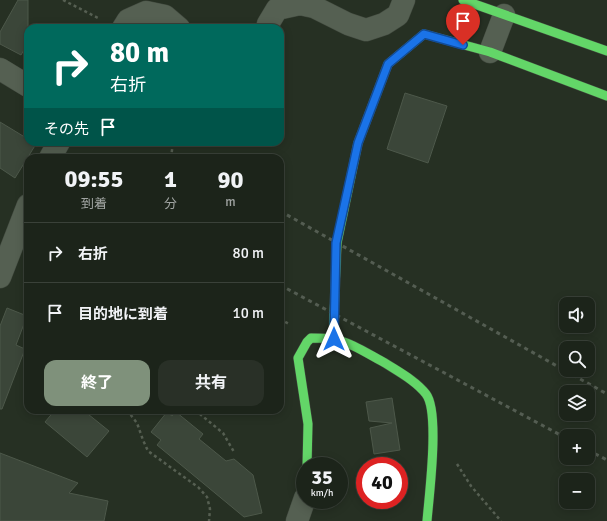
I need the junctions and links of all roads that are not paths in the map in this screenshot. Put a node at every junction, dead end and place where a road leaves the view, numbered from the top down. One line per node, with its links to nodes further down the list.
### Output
1 (404, 0): 6 (street)
2 (463, 0): 3 (street)
3 (504, 15): 7 (street); 8 (street)
4 (114, 24): 5 (street)
5 (174, 24)
6 (268, 24)
7 (607, 51)
8 (490, 52): 11 (street); 14 (street)
9 (0, 69): 10 (street)
10 (24, 84)
11 (607, 96)
12 (24, 215): 13 (street)
13 (0, 277)
14 (334, 339): 15 (street); 18 (street)
15 (307, 457)
16 (301, 509): 17 (street)
17 (297, 521)
18 (427, 521)

